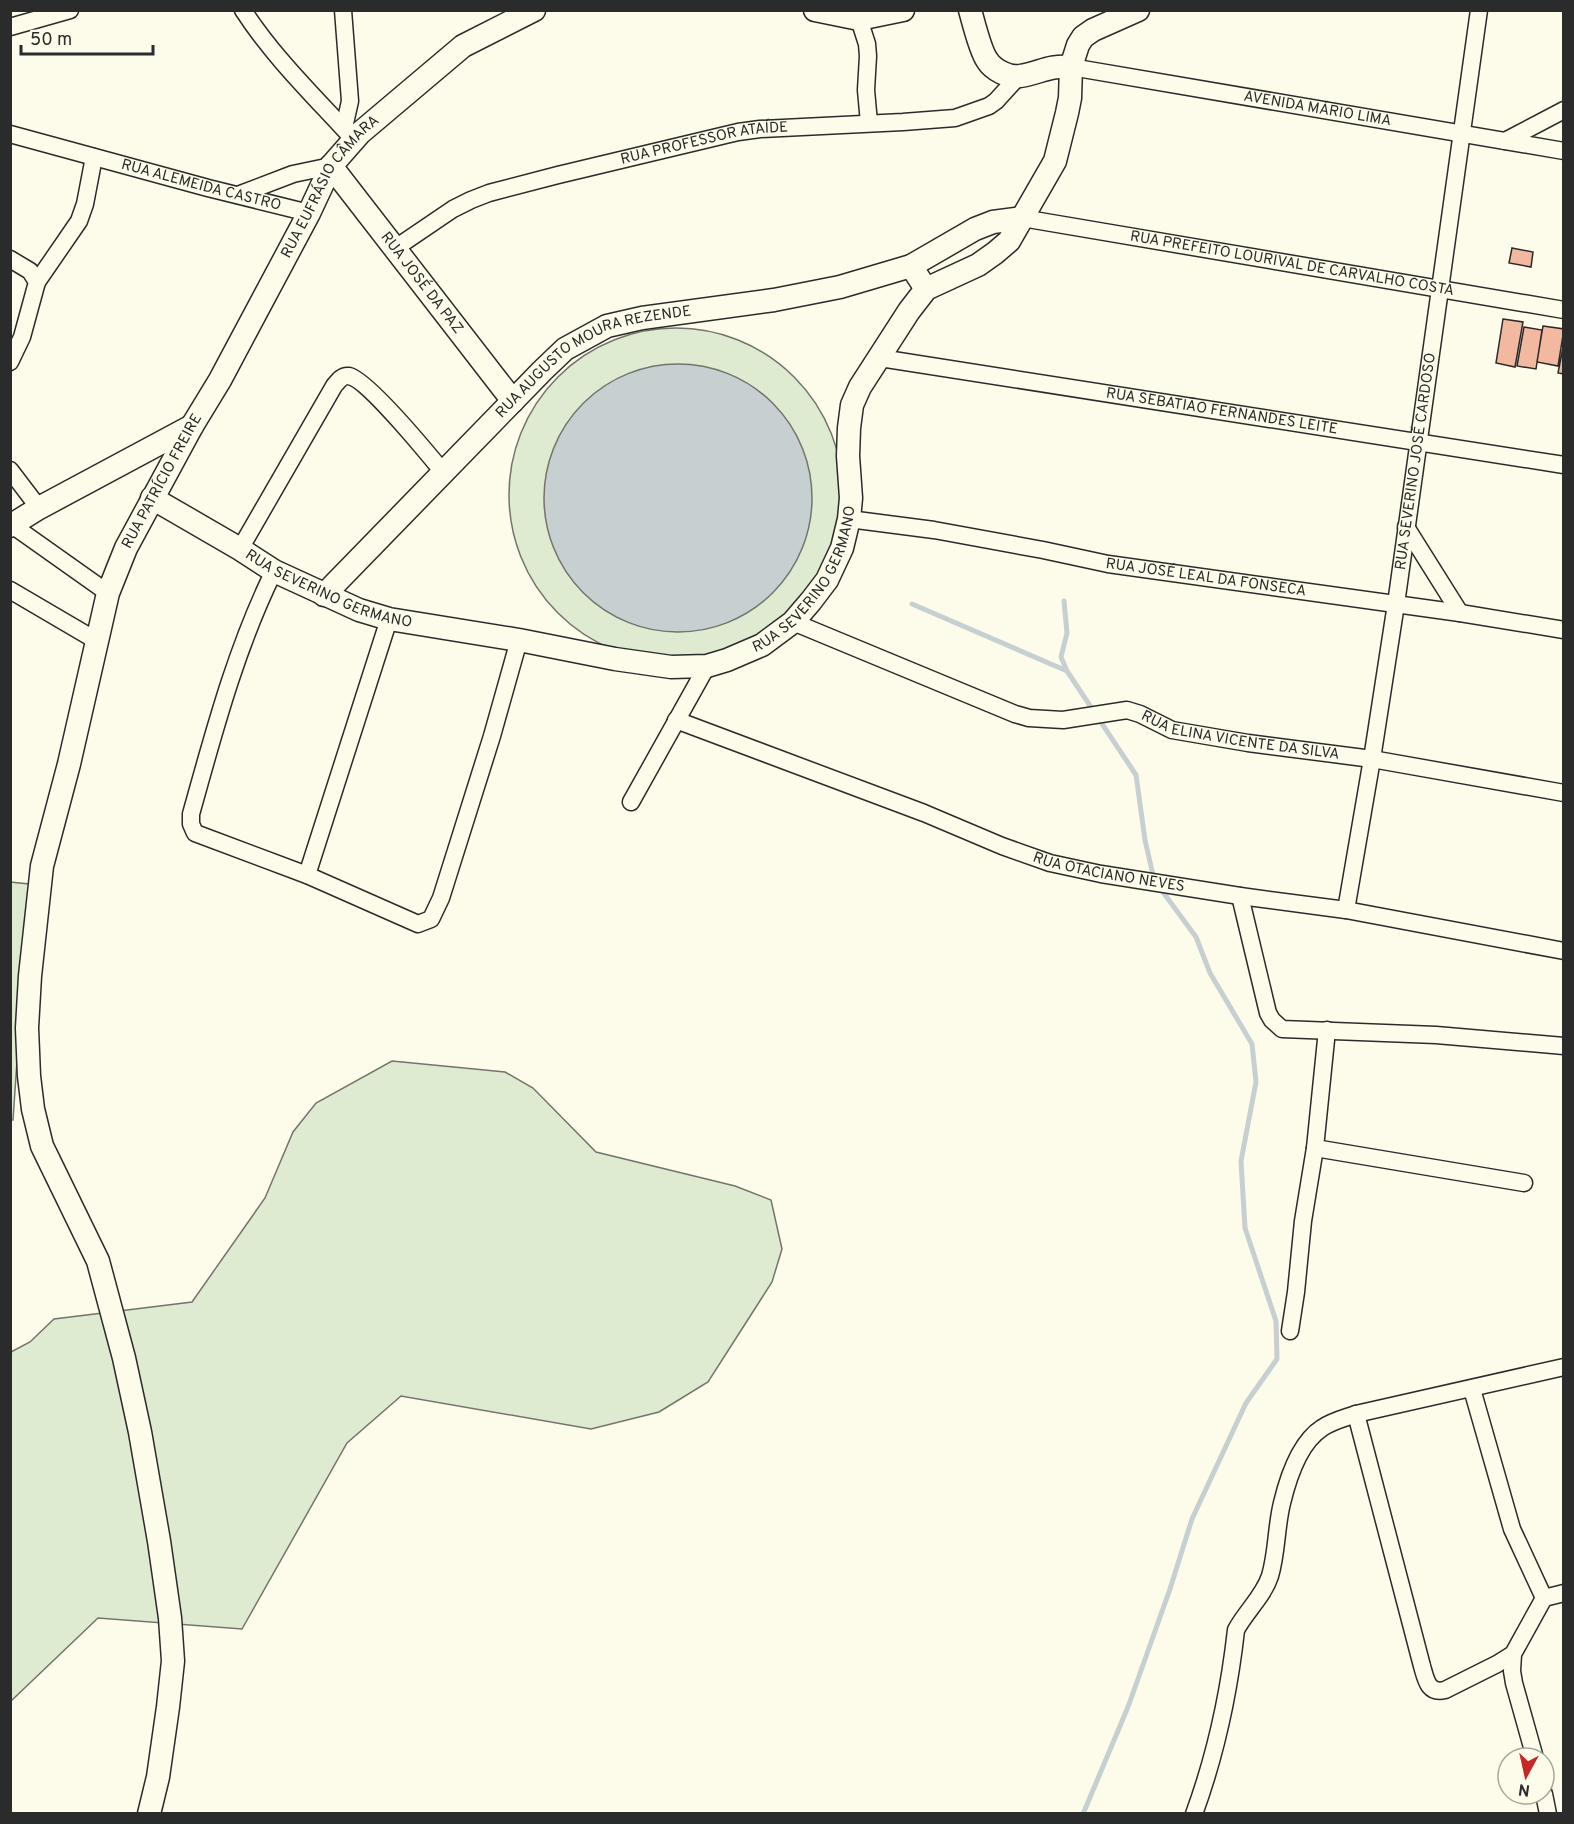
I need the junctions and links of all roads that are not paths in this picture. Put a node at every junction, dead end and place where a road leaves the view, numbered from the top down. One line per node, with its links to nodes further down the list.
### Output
1 (70, 10): 11 (street)
2 (243, 10): 18 (street)
3 (342, 10): 18 (street)
4 (815, 10): 10 (street)
5 (903, 10): 10 (street)
6 (970, 10): 13 (street)
7 (1138, 10): 12 (street)
8 (1479, 10): 16 (street, RUA SEVERINO JOSÉ CARDOSO)
9 (531, 11): 18 (street, RUA EUFRÁSIO CÂMARA)
10 (859, 19): 15 (street)
11 (10, 27)
12 (1071, 67): 13 (street); 16 (street, AVENIDA MÁRIO LIMA); 25 (street)
13 (1018, 77): 15 (street, RUA PROFESSOR ATAÍDE)
14 (1563, 110): 19 (street)
15 (869, 123): 26 (street, RUA PROFESSOR ATAÍDE)
16 (1462, 132): 19 (street, AVENIDA MÁRIO LIMA); 31 (street, RUA SEVERINO JOSÉ CARDOSO)
17 (10, 134): 21 (street, RUA ALEMEIDA CASTRO)
18 (349, 134): 22 (street, RUA EUFRÁSIO CÂMARA)
19 (1505, 141): 20 (street, AVENIDA MÁRIO LIMA)
20 (1563, 151)
21 (94, 157): 23 (street, RUA ALEMEIDA CASTRO); 29 (street)
22 (331, 166): 23 (street); 24 (street, RUA EUFRÁSIO CÂMARA); 26 (street, RUA JOSÉ DA PAZ)
23 (238, 195): 24 (street, RUA ALEMEIDA CASTRO)
24 (309, 213): 36 (street, RUA EUFRÁSIO CÂMARA)
25 (1022, 218): 28 (street, RUA AUGUSTO MOURA REZENDE); 30 (street); 31 (street, RUA PREFEITO LOURIVAL DE CARVALHO COSTA)
26 (394, 249): 35 (street, RUA JOSÉ DA PAZ)
27 (10, 259): 29 (street)
28 (911, 266): 30 (street); 35 (street, RUA AUGUSTO MOURA REZENDE)
29 (37, 282): 34 (street)
30 (926, 290): 33 (street, RUA SEVERINO GERMANO)
31 (1441, 290): 32 (street, RUA PREFEITO LOURIVAL DE CARVALHO COSTA); 37 (street, RUA SEVERINO JOSÉ CARDOSO)
32 (1563, 310)
33 (880, 358): 37 (street, RUA SEBATIÃO FERNANDES LEITE); 43 (street, RUA SEVERINO GERMANO)
34 (10, 362)
35 (513, 401): 40 (street, RUA AUGUSTO MOURA REZENDE)
36 (192, 426): 41 (street, RUA PATRÍCIO FREIRE); 42 (street, RUA PATRÍCIO FREIRE)
37 (1419, 442): 38 (street, RUA SEBATIÃO FERNANDES LEITE); 45 (street, RUA SEVERINO JOSÉ CARDOSO)
38 (1563, 465)
39 (10, 470): 42 (street)
40 (443, 472): 46 (street); 50 (street, RUA AUGUSTO MOURA REZENDE)
41 (152, 498): 46 (street, RUA SEVERINO GERMANO); 49 (street, RUA PATRÍCIO FREIRE)
42 (39, 508): 44 (street, RUA PATRÍCIO FREIRE)
43 (849, 519): 51 (street, RUA JOSÉ LEAL DA FONSECA); 54 (street, RUA SEVERINO GERMANO)
44 (11, 526): 49 (street, RUA PATRÍCIO FREIRE)
45 (1406, 527): 51 (street, RUA SEVERINO JOSÉ CARDOSO); 52 (street)
46 (240, 549): 47 (street, RUA SEVERINO GERMANO)
47 (274, 571): 50 (street, RUA SEVERINO GERMANO); 63 (street)
48 (10, 590): 57 (street)
49 (108, 593): 57 (street, RUA PATRÍCIO FREIRE)
50 (324, 595): 53 (street, RUA SEVERINO GERMANO)
51 (1396, 604): 52 (street, RUA JOSÉ LEAL DA FONSECA); 60 (street, RUA SEVERINO JOSÉ CARDOSO)
52 (1460, 613): 55 (street, RUA JOSÉ LEAL DA FONSECA)
53 (389, 619): 56 (street, RUA SEVERINO GERMANO); 63 (street)
54 (793, 622): 58 (street, RUA SEVERINO GERMANO); 60 (street, RUA ELINA VICENTE DA SILVA)
55 (1563, 630)
56 (519, 640): 58 (street, RUA SEVERINO GERMANO); 63 (street)
57 (97, 641): 79 (street, RUA PATRÍCIO FREIRE)
58 (706, 666): 59 (street)
59 (676, 720): 62 (street); 64 (street, RUA OTACIANO NEVES)
60 (1372, 759): 61 (street, RUA ELINA VICENTE DA SILVA); 65 (street, RUA SEVERINO JOSÉ CARDOSO)
61 (1563, 793)
62 (631, 802)
63 (307, 875)
64 (1240, 896): 65 (street, RUA OTACIANO NEVES); 67 (street)
65 (1346, 910): 66 (street, RUA OTACIANO NEVES)
66 (1563, 951)
67 (1327, 1030): 68 (street); 69 (street)
68 (1563, 1046)
69 (1315, 1148): 70 (street); 71 (street)
70 (1524, 1183)
71 (1290, 1331)
72 (1563, 1367): 73 (street)
73 (1472, 1389): 74 (street); 76 (street)
74 (1356, 1414): 77 (street); 80 (street)
75 (1563, 1593): 76 (street)
76 (1544, 1598): 77 (street)
77 (1513, 1654): 78 (street)
78 (1532, 1746)
79 (149, 1814)
80 (1194, 1814)

